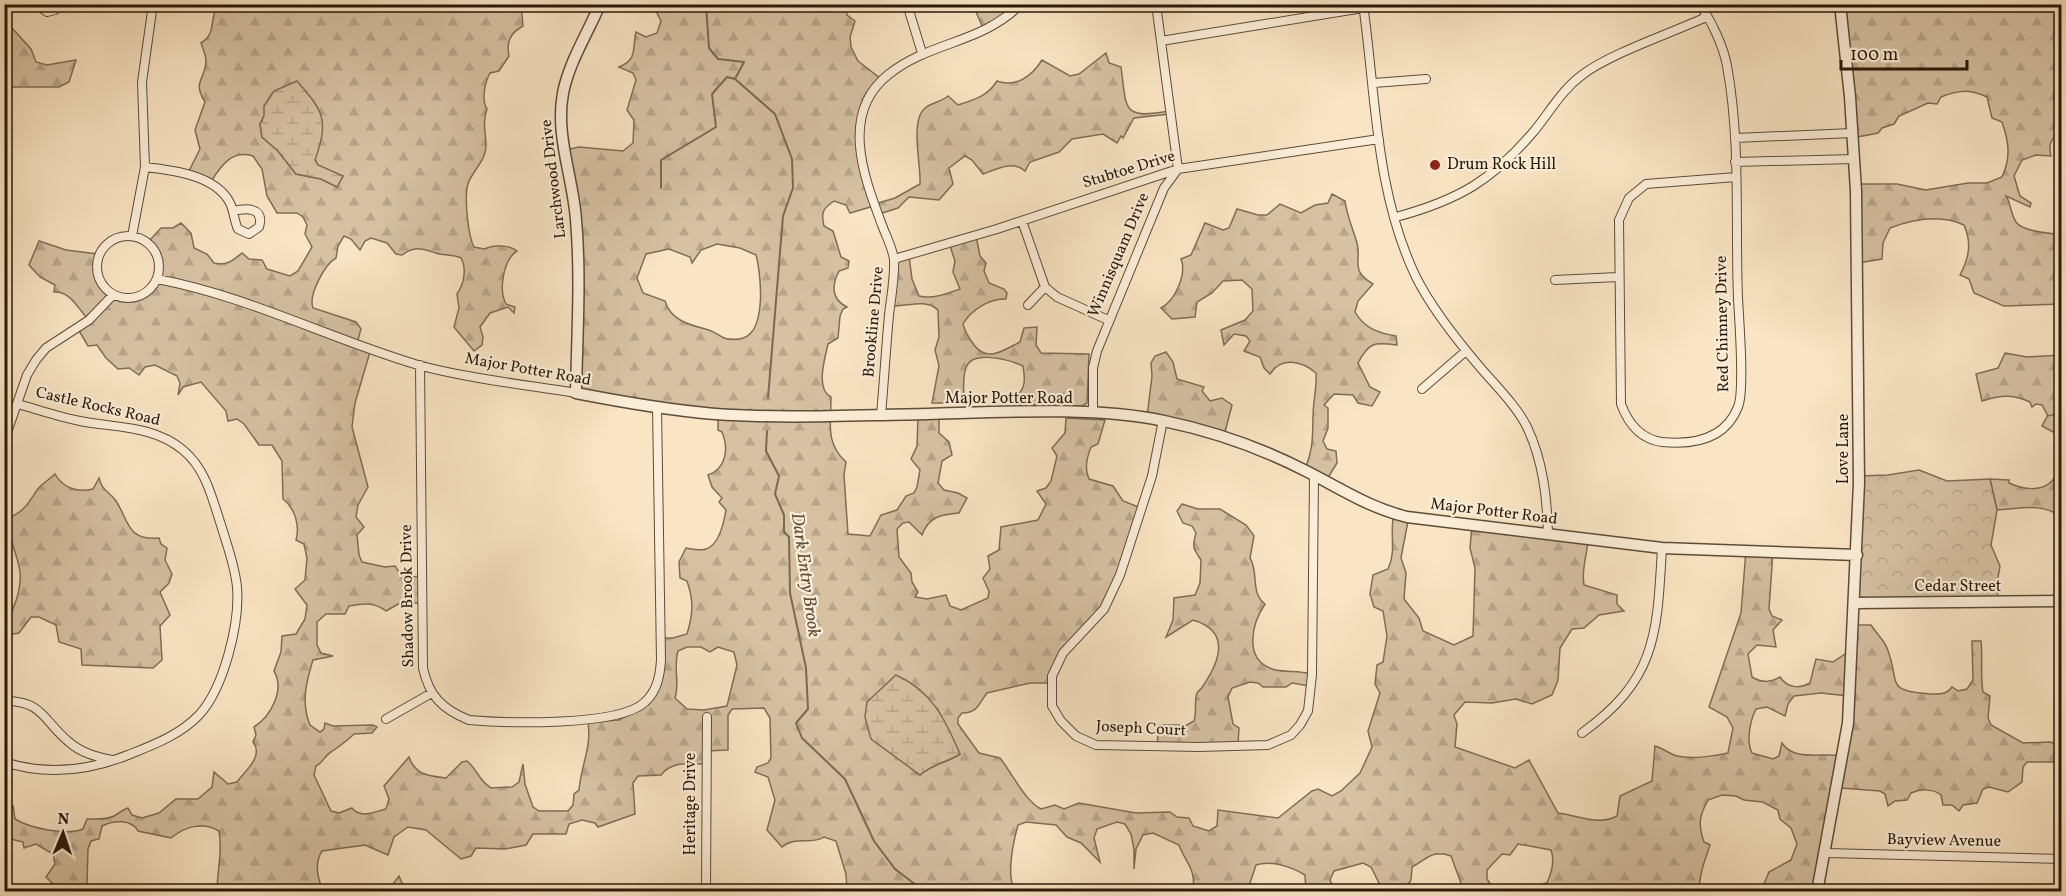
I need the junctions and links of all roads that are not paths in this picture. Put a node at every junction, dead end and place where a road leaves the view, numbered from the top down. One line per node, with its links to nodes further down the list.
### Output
1 (36, 4): 2 (street)
2 (60, 4)
3 (153, 4): 21 (street)
4 (600, 4): 39 (street, Larchwood Drive)
5 (907, 4): 13 (street)
6 (1021, 4): 13 (street, Brookline Drive)
7 (1156, 4): 12 (street)
8 (1699, 4): 11 (street, Red Chimney Drive)
9 (1840, 4): 16 (street, Love Lane)
10 (1363, 6): 12 (street); 15 (street)
11 (1706, 17): 17 (street, Red Chimney Drive); 25 (street)
12 (1161, 41): 22 (street)
13 (922, 53): 28 (street, Brookline Drive)
14 (1426, 79): 15 (street)
15 (1374, 83): 18 (street)
16 (1852, 134): 17 (street); 19 (street, Love Lane)
17 (1735, 138): 20 (street, Red Chimney Drive)
18 (1379, 139): 22 (street, Stubtoe Drive); 25 (street)
19 (1854, 159): 20 (street); 49 (street, Love Lane)
20 (1735, 162): 23 (street, Red Chimney Drive)
21 (145, 168): 24 (street); 27 (street)
22 (1178, 169): 26 (street, Stubtoe Drive); 35 (street, Winnisquam Drive)
23 (1736, 177): 29 (street, Red Chimney Drive); 29 (street, Red Chimney Drive)
24 (233, 211)
25 (1396, 217): 36 (street)
26 (1022, 221): 28 (street, Stubtoe Drive); 32 (street)
27 (132, 236): 30 (street); 33 (street)
28 (894, 259): 43 (street, Brookline Drive)
29 (1618, 277): 31 (street)
30 (158, 279): 33 (street); 37 (street, Major Potter Road)
31 (1555, 279)
32 (1045, 287): 34 (street); 35 (street)
33 (113, 295): 40 (street, Castle Rocks Road)
34 (1028, 304)
35 (1108, 320): 42 (street, Winnisquam Drive)
36 (1466, 351): 38 (street); 47 (street)
37 (420, 365): 39 (street, Major Potter Road); 52 (street, Shadow Brook Drive)
38 (1422, 389)
39 (576, 393): 41 (street, Major Potter Road)
40 (18, 404): 45 (street, Castle Rocks Road); 57 (street, Castle Rocks Road)
41 (657, 407): 43 (street, Major Potter Road); 52 (street)
42 (1093, 414): 43 (street, Major Potter Road); 44 (street, Major Potter Road)
43 (881, 415)
44 (1163, 420): 46 (street, Major Potter Road); 46 (street, Joseph Court)
45 (4, 441)
46 (1314, 476): 47 (street, Major Potter Road)
47 (1548, 534): 48 (street, Major Potter Road)
48 (1662, 548): 49 (street, Major Potter Road); 56 (street)
49 (1857, 555): 51 (street, Love Lane)
50 (2061, 601): 51 (street, Cedar Street)
51 (1855, 603): 59 (street, Love Lane)
52 (430, 694): 55 (street)
53 (4, 701): 57 (street)
54 (707, 717): 61 (street, Heritage Drive)
55 (386, 719)
56 (1582, 733)
57 (116, 760): 58 (street, Castle Rocks Road)
58 (4, 762)
59 (1826, 853): 60 (street, Bayview Avenue); 62 (street, Love Lane)
60 (2061, 858)
61 (706, 891)
62 (1817, 891)

